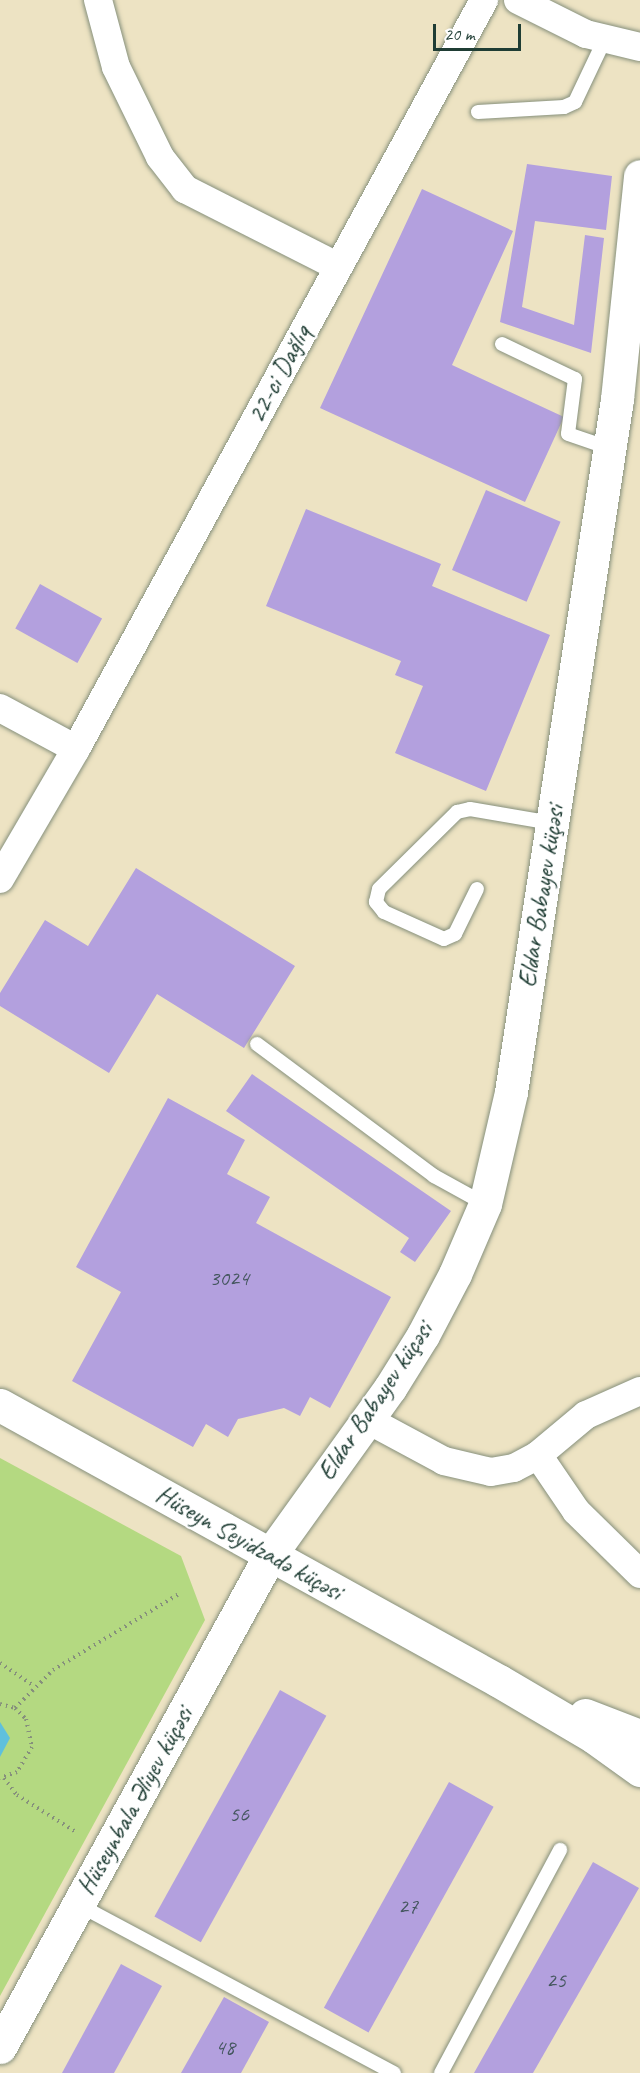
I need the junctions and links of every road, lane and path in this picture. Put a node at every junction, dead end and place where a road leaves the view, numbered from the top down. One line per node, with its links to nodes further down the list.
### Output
1 (484, 0): 8 (street, 22-ci Dağlıq)
2 (518, 0): 4 (street)
3 (100, 1): 8 (street)
4 (604, 40): 5 (street); 6 (lane)
5 (640, 47)
6 (478, 112)
7 (640, 176): 10 (street, Eldar Babayev küçəsi)
8 (337, 266): 12 (street, 22-ci Dağlıq)
9 (502, 344): 10 (lane)
10 (609, 448): 13 (street, Eldar Babayev küçəsi)
11 (0, 708): 12 (street)
12 (76, 749): 14 (street, 22-ci Dağlıq)
13 (552, 823): 15 (lane); 17 (street, Eldar Babayev küçəsi)
14 (0, 879)
15 (477, 889)
16 (257, 1044): 17 (lane)
17 (485, 1204): 20 (street, Eldar Babayev küçəsi)
18 (640, 1391): 21 (street)
19 (0, 1405): 22 (street, Hüseyn Seyidzadə küçəsi)
20 (368, 1420): 21 (street); 22 (street, Eldar Babayev küçəsi)
21 (538, 1455): 23 (street)
22 (270, 1555): 26 (street, Hüseyn Seyidzadə küçəsi); 36 (street, Hüseynbala Əliyev küçəsi)
23 (640, 1574)
24 (179, 1593): 27 (path)
25 (0, 1663): 27 (path)
26 (499, 1681): 30 (street); 31 (street); 33 (street)
27 (34, 1686): 29 (path)
28 (0, 1704): 29 (path)
29 (15, 1708): 32 (path)
30 (640, 1736)
31 (640, 1770)
32 (2, 1778): 34 (path)
33 (640, 1797)
34 (76, 1832)
35 (560, 1851): 39 (lane)
36 (78, 1905): 37 (street, Hüseynbala Əliyev küçəsi); 38 (lane)
37 (0, 2047)
38 (394, 2073)
39 (441, 2073)

